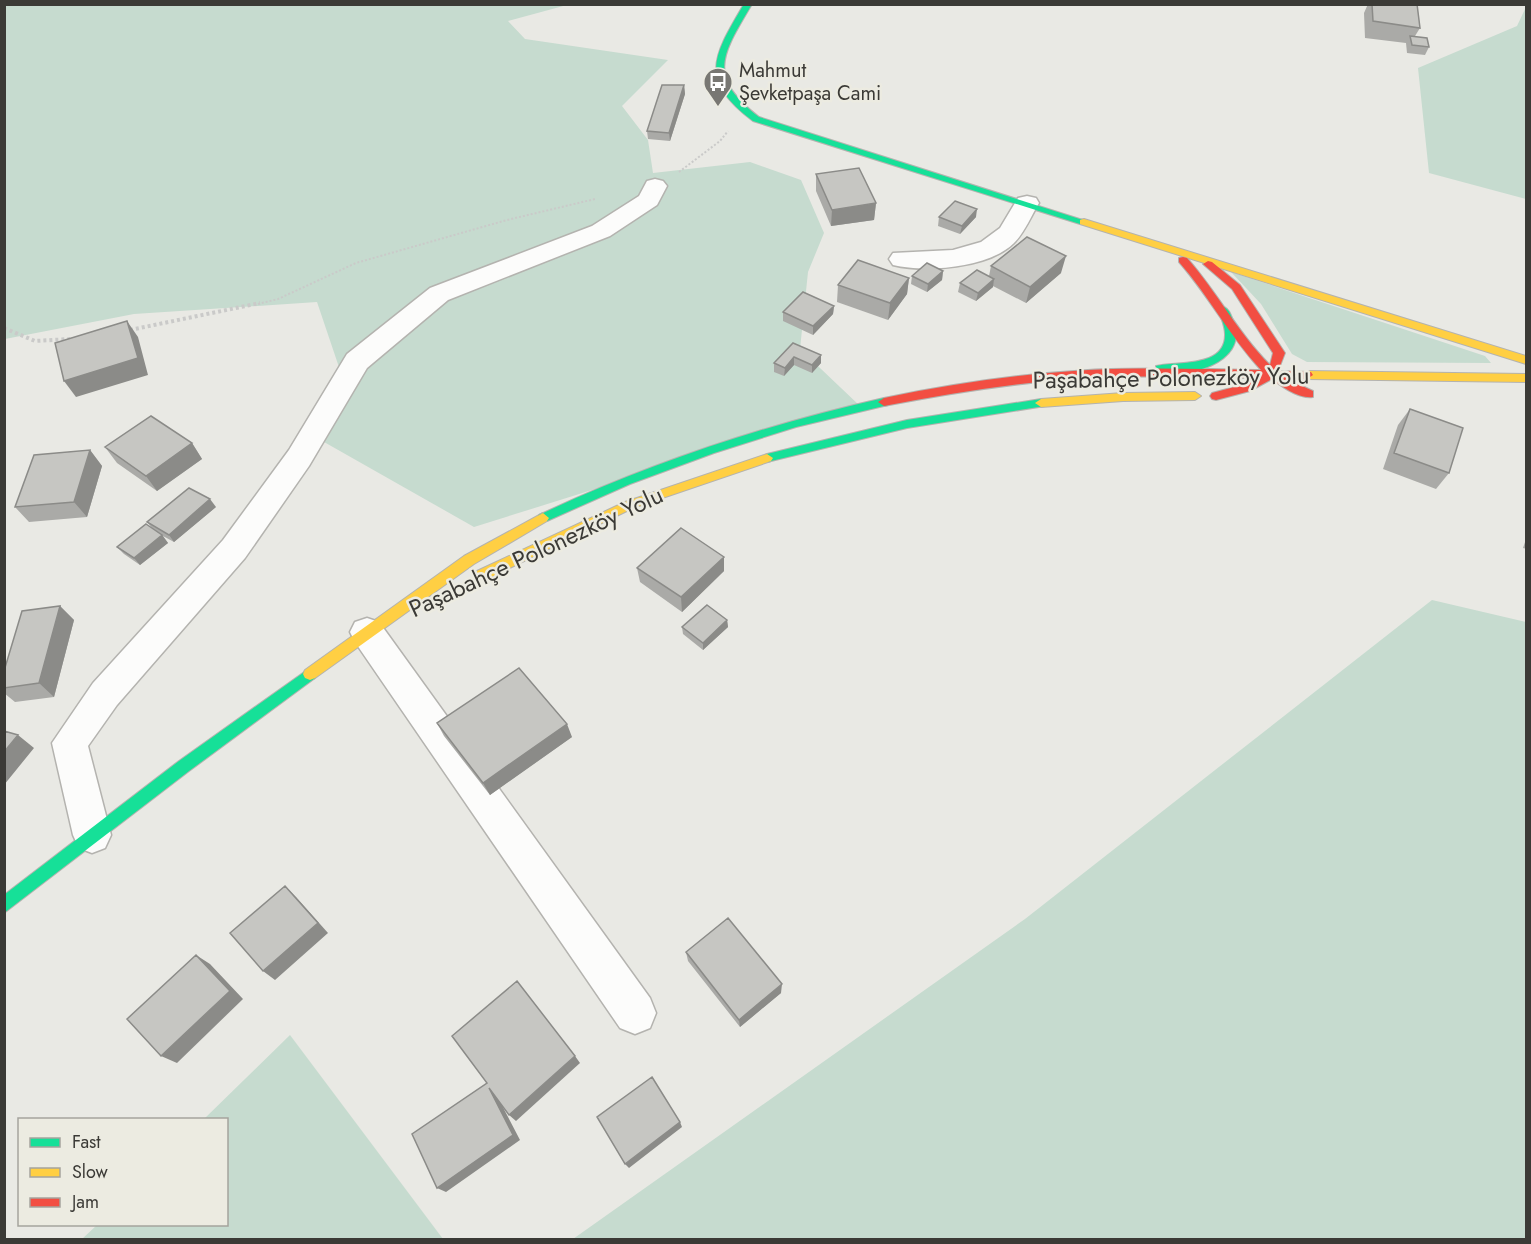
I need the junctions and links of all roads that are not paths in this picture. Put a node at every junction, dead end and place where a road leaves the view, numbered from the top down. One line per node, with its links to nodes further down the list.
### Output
1 (748, 4): 3 (main road)
2 (655, 186): 15 (street)
3 (1027, 203): 4 (main road); 5 (street)
4 (1153, 243): 6 (main road); 7 (main road); 9 (main road)
5 (902, 259)
6 (1224, 311): 8 (main road); 9 (main road)
7 (1527, 360)
8 (1095, 374): 9 (main road, Paşabahçe Polonezköy Yolu); 14 (main road, Paşabahçe Polonezköy Yolu)
9 (1268, 374): 10 (main road, Paşabahçe Polonezköy Yolu); 11 (main road); 11 (main road, Paşabahçe Polonezköy Yolu)
10 (1527, 378)
11 (1216, 396): 12 (main road, Paşabahçe Polonezköy Yolu)
12 (473, 579)
13 (452, 590): 14 (main road, Paşabahçe Polonezköy Yolu)
14 (367, 632): 15 (main road, Paşabahçe Polonezköy Yolu); 17 (street)
15 (92, 836): 16 (main road, Paşabahçe Polonezköy Yolu)
16 (4, 905)
17 (635, 1013)

